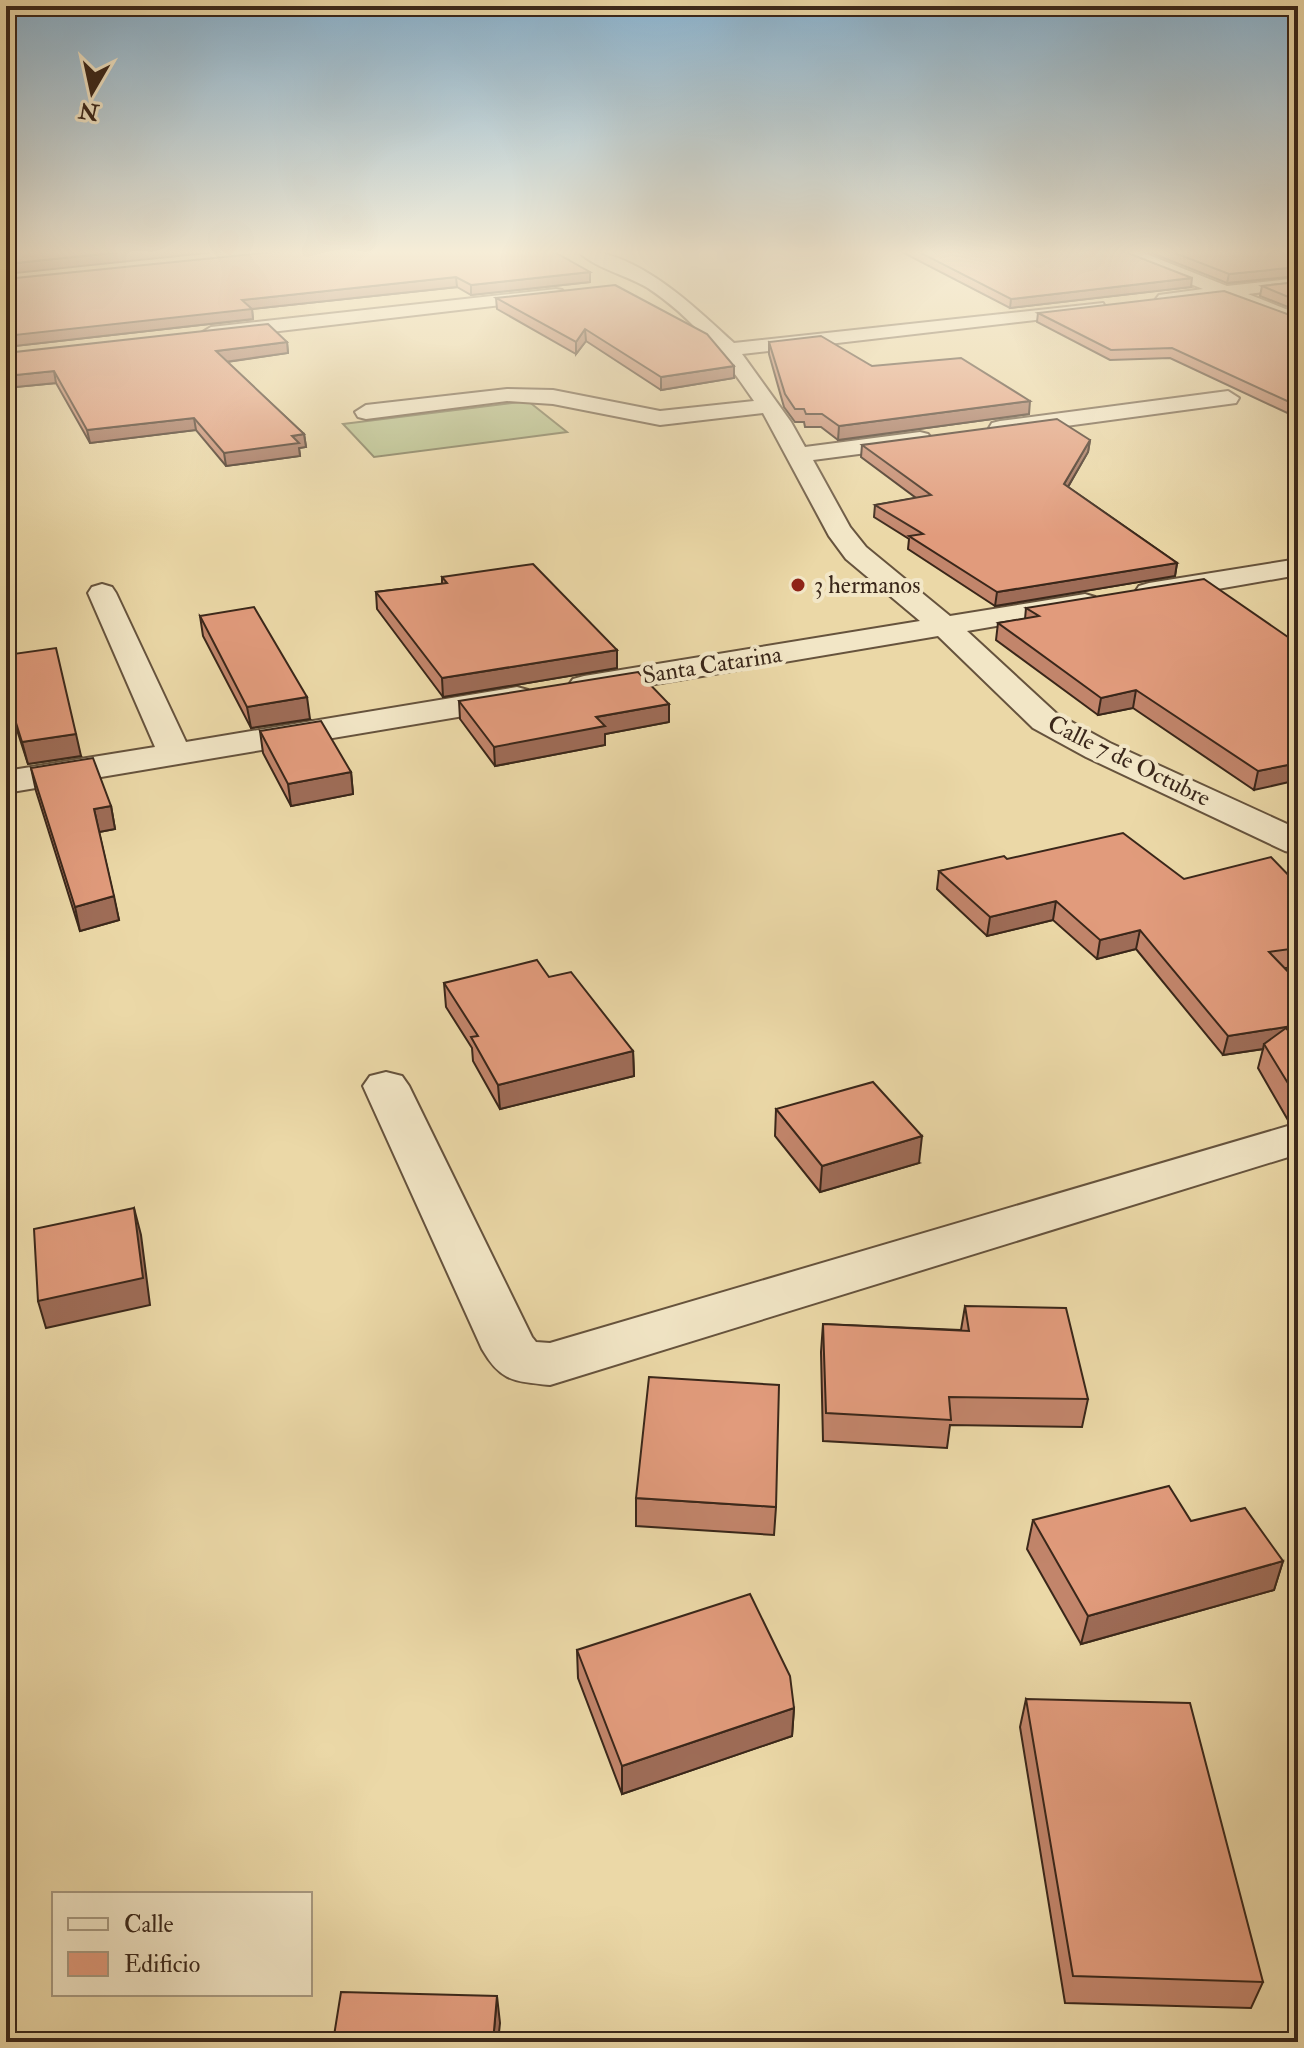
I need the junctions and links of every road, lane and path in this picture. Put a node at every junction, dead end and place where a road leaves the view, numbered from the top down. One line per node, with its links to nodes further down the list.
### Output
1 (724, 346): 3 (street, Calle 7 de Octubre)
2 (767, 346): 3 (street)
3 (729, 350): 5 (street, Calle 7 de Octubre)
4 (1228, 398): 7 (street)
5 (769, 406): 6 (street); 9 (street, Calle 7 de Octubre)
6 (366, 412)
7 (983, 431)
8 (937, 437): 9 (street)
9 (800, 455): 12 (street, Calle 7 de Octubre)
10 (1298, 567): 12 (street, Santa Catarina)
11 (102, 593): 13 (street)
12 (944, 626): 13 (street, Santa Catarina); 16 (street, Calle 7 de Octubre)
13 (175, 754): 14 (street, Santa Catarina)
14 (6, 782)
15 (1298, 814): 16 (street)
16 (1261, 826): 17 (street, Calle 7 de Octubre)
17 (1298, 843)
18 (386, 1086): 19 (street)
19 (1298, 1138)

